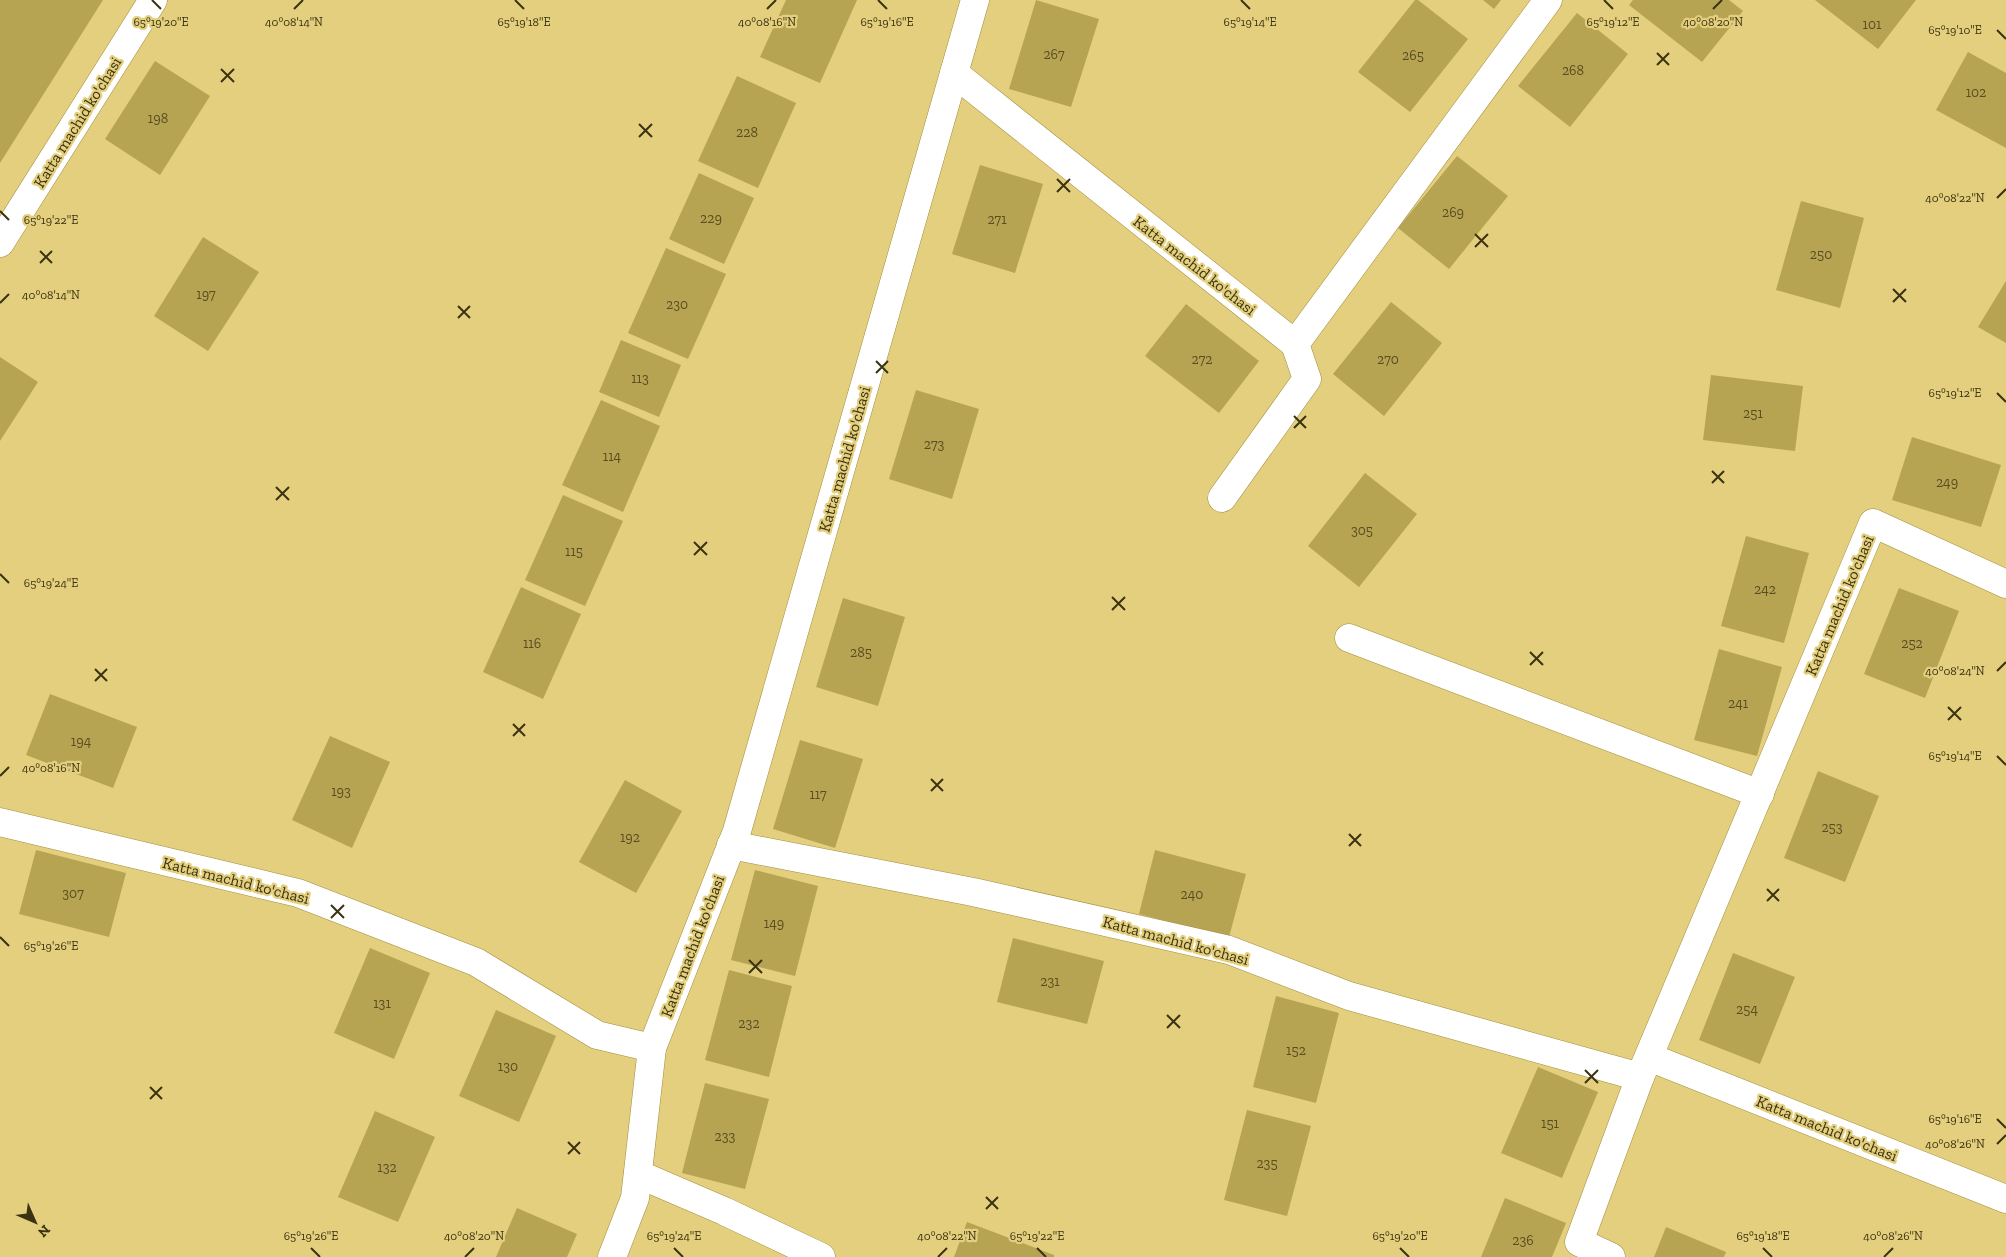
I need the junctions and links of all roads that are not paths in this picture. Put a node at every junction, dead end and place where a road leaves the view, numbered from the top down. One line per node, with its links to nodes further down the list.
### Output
1 (153, 0): 5 (street, Katta machid ko'chasi)
2 (975, 0): 4 (street, Katta machid ko'chasi)
3 (1548, 0): 6 (street)
4 (954, 73): 6 (street, Katta machid ko'chasi); 12 (street, Katta machid ko'chasi)
5 (0, 243)
6 (1296, 344): 7 (street)
7 (1222, 498)
8 (2006, 584): 10 (street, Katta machid ko'chasi)
9 (1349, 638): 10 (street)
10 (1760, 794): 14 (street, Katta machid ko'chasi)
11 (0, 822): 13 (street, Katta machid ko'chasi)
12 (732, 845): 13 (street, Katta machid ko'chasi); 14 (street, Katta machid ko'chasi)
13 (652, 1048): 15 (street, Katta machid ko'chasi)
14 (1645, 1067): 16 (street, Katta machid ko'chasi); 19 (street, Katta machid ko'chasi)
15 (638, 1174): 17 (street, Katta machid ko'chasi); 18 (street)
16 (2006, 1199)
17 (612, 1257)
18 (821, 1257)
19 (1611, 1257)

